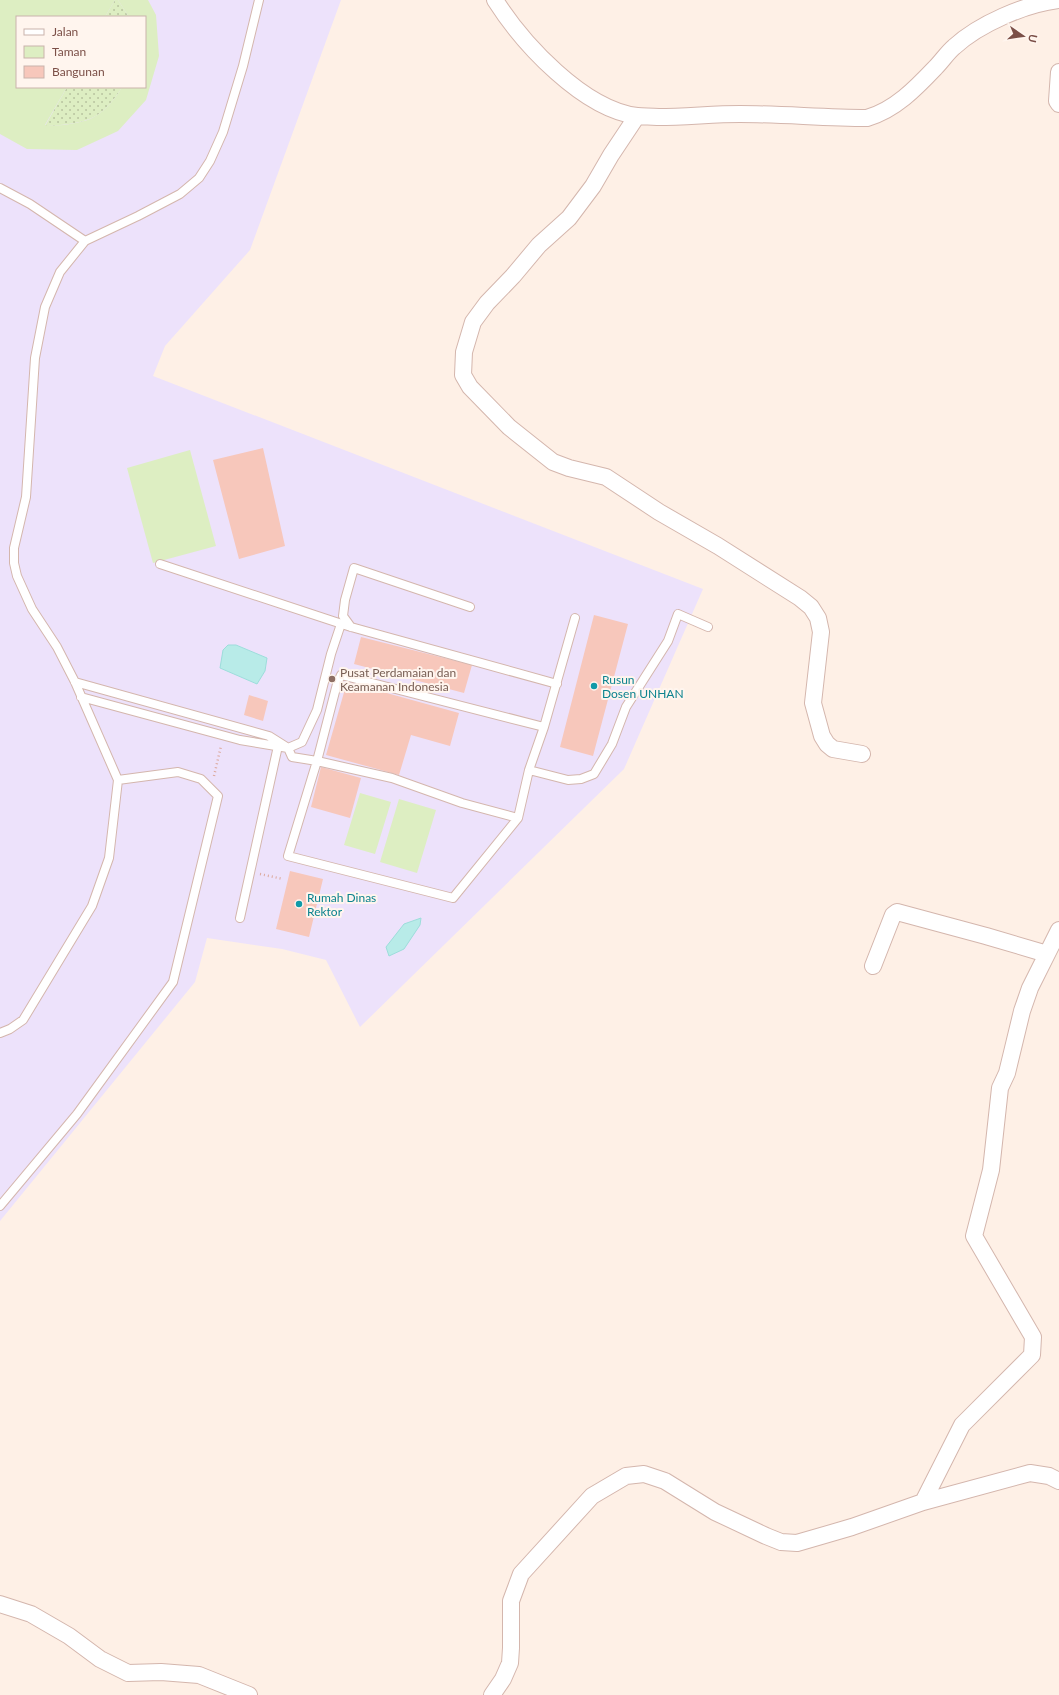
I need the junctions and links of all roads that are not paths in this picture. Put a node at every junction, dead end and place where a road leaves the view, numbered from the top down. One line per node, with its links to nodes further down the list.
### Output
1 (259, 0): 8 (lane)
2 (495, 0): 6 (street)
3 (1059, 0): 6 (street)
4 (1059, 72): 5 (street)
5 (1059, 104)
6 (637, 116): 21 (street)
7 (0, 188): 8 (lane)
8 (85, 241): 15 (lane)
9 (160, 564): 12 (lane)
10 (470, 606): 13 (lane)
11 (575, 618): 16 (lane)
12 (341, 624): 13 (lane); 20 (lane)
13 (351, 627): 16 (lane)
14 (708, 627): 23 (lane)
15 (74, 682): 17 (lane); 20 (lane)
16 (557, 684): 18 (lane)
17 (81, 698): 19 (lane); 24 (lane)
18 (544, 727): 22 (lane); 23 (lane)
19 (278, 746): 20 (lane); 26 (lane)
20 (288, 748): 22 (lane)
21 (862, 754)
22 (317, 761): 25 (lane); 25 (lane)
23 (529, 770): 25 (lane)
24 (118, 780): 30 (lane); 31 (lane)
25 (518, 818)
26 (240, 918)
27 (1059, 930): 28 (street)
28 (1046, 954): 29 (street); 33 (street)
29 (873, 966)
30 (0, 1033)
31 (0, 1206)
32 (1059, 1481): 33 (street)
33 (923, 1502): 36 (street)
34 (0, 1604): 35 (street)
35 (249, 1695)
36 (492, 1695)

